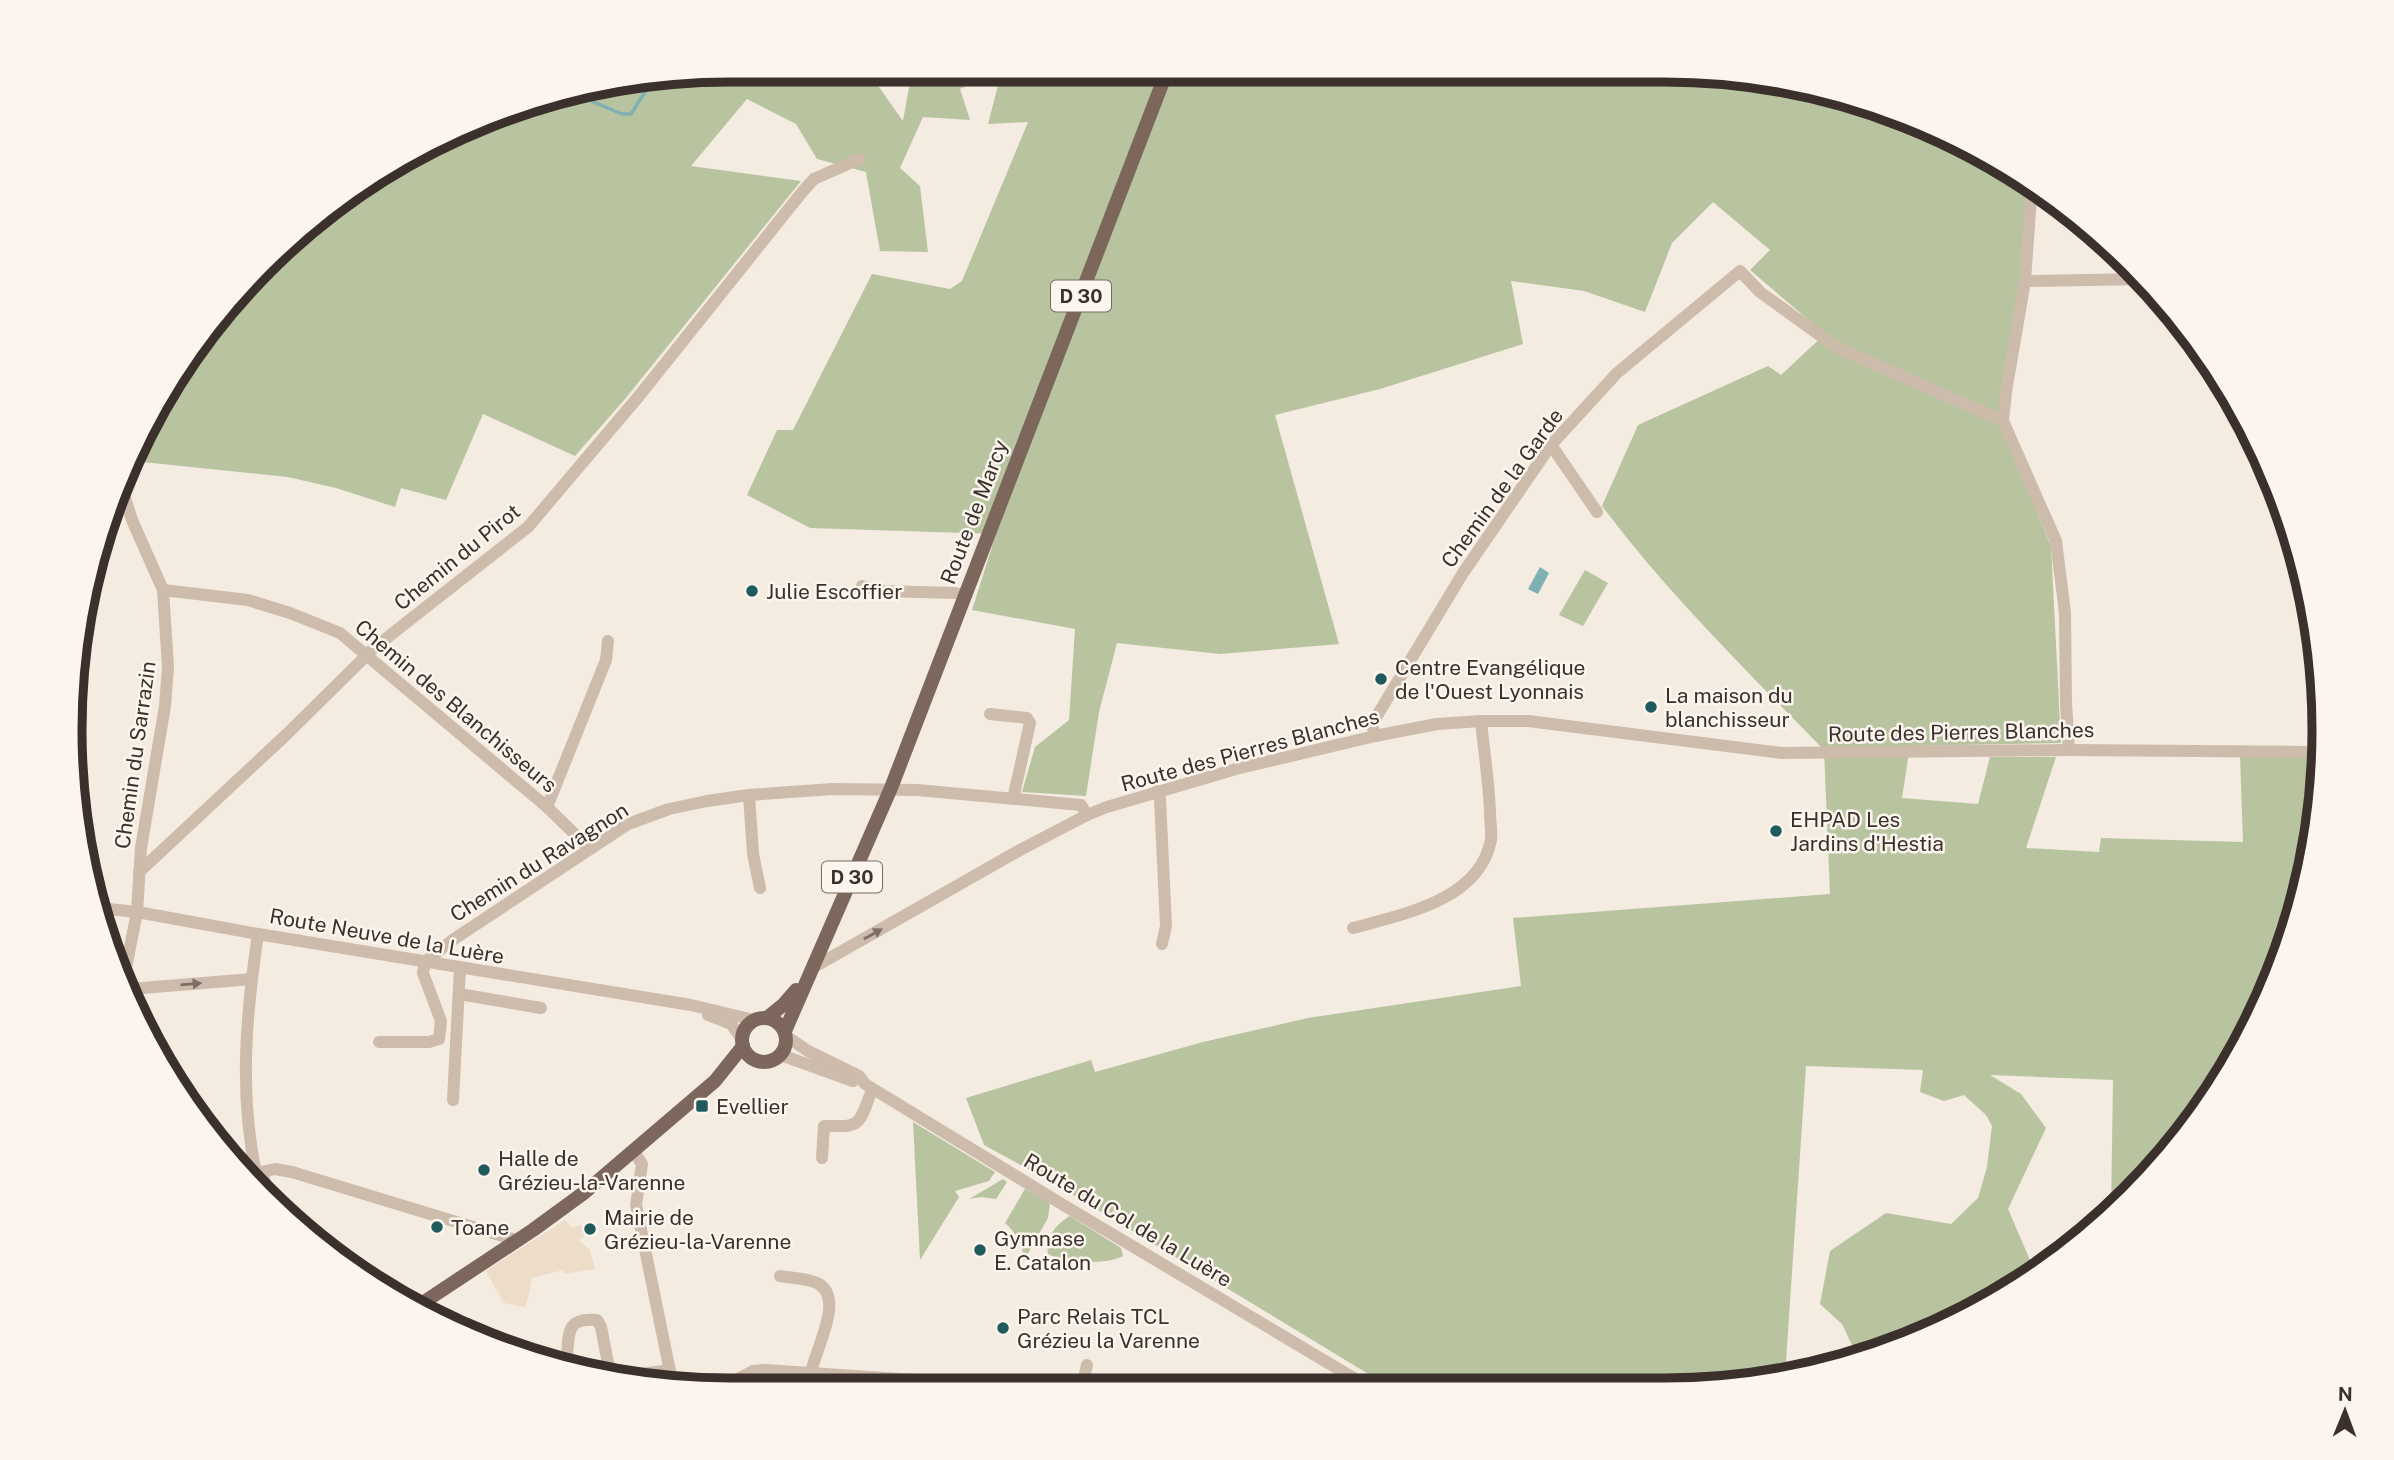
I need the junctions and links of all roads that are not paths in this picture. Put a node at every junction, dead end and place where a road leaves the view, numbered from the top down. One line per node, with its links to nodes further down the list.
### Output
1 (1163, 82): 12 (main road, Route de Marcy / D 30)
2 (859, 159): 14 (street, Chemin du Pirot)
3 (2031, 196): 5 (street)
4 (2129, 279): 5 (street)
5 (2025, 281): 6 (street)
6 (2003, 421): 7 (street, Chemin de la Garde); 18 (street)
7 (1551, 444): 9 (street); 17 (street, Chemin de la Garde)
8 (126, 499): 11 (street, Chemin du Sarrazin)
9 (1597, 512)
10 (862, 586): 12 (street)
11 (163, 590): 14 (street, Chemin des Blanchisseurs); 27 (street, Chemin du Sarrazin)
12 (964, 595): 20 (main road, Route de Marcy / D 30)
13 (608, 641): 24 (street)
14 (366, 657): 24 (street, Chemin des Blanchisseurs); 27 (street, Chemin du Pirot)
15 (990, 714): 23 (street)
16 (1481, 721): 17 (street, Route des Pierres Blanches); 18 (street, Route des Pierres Blanches); 31 (street)
17 (1375, 736): 21 (street, Route des Pierres Blanches)
18 (2069, 750): 19 (street, Route des Pierres Blanches)
19 (2311, 752)
20 (891, 788): 22 (street, Chemin du Ravagnon); 23 (street, Chemin du Ravagnon); 36 (main road, Route de Marcy / D 30)
21 (1157, 791): 25 (street, Route des Pierres Blanches); 33 (street)
22 (749, 795): 26 (street, Chemin du Ravagnon); 28 (street)
23 (1013, 799): 25 (street, Chemin du Ravagnon)
24 (547, 807): 26 (street, Chemin des Blanchisseurs)
25 (1087, 815): 36 (street, Route des Pierres Blanches, one-way to 25)
26 (589, 848): 34 (street, Chemin du Ravagnon)
27 (139, 872): 30 (street, Chemin du Sarrazin)
28 (761, 888)
29 (108, 909): 30 (street, Route Neuve de la Luère)
30 (137, 912): 32 (street, Route Neuve de la Luère); 35 (street, Chemin du Sarrazin)
31 (1353, 928)
32 (258, 934): 34 (street, Route Neuve de la Luère); 38 (street)
33 (1162, 944)
34 (425, 962): 37 (street, Route Neuve de la Luère); 45 (street)
35 (127, 964)
36 (814, 967): 43 (main road, Route de Marcy / D 30); 44 (main road, Route de Marcy / D 30)
37 (460, 968): 40 (street); 41 (street, Route Neuve de la Luère)
38 (251, 979): 39 (street, one-way to 38); 54 (street)
39 (137, 988)
40 (459, 994): 42 (street); 51 (street)
41 (668, 1003): 43 (street, Route Neuve de la Luère); 46 (street, Route Neuve de la Luère)
42 (541, 1008)
43 (760, 1019): 44 (main road); 46 (main road)
44 (786, 1034): 47 (main road); 50 (street, Route du Col de la Luère)
45 (379, 1042)
46 (743, 1042): 48 (main road); 49 (main road)
47 (781, 1055): 48 (main road); 50 (street, Route du Col de la Luère)
48 (754, 1060): 49 (main road)
49 (715, 1081): 52 (main road)
50 (867, 1090): 53 (street); 67 (street, Route du Col de la Luère)
51 (453, 1100)
52 (634, 1151): 56 (main road); 60 (street)
53 (822, 1158)
54 (257, 1172)
55 (257, 1173): 56 (street)
56 (516, 1240): 58 (main road)
57 (780, 1276): 62 (street)
58 (425, 1301)
59 (1087, 1365): 66 (street)
60 (670, 1370): 61 (street); 63 (street)
61 (651, 1373)
62 (811, 1373): 64 (street); 65 (street)
63 (671, 1374)
64 (739, 1378)
65 (886, 1378)
66 (1085, 1378)
67 (1354, 1378)

